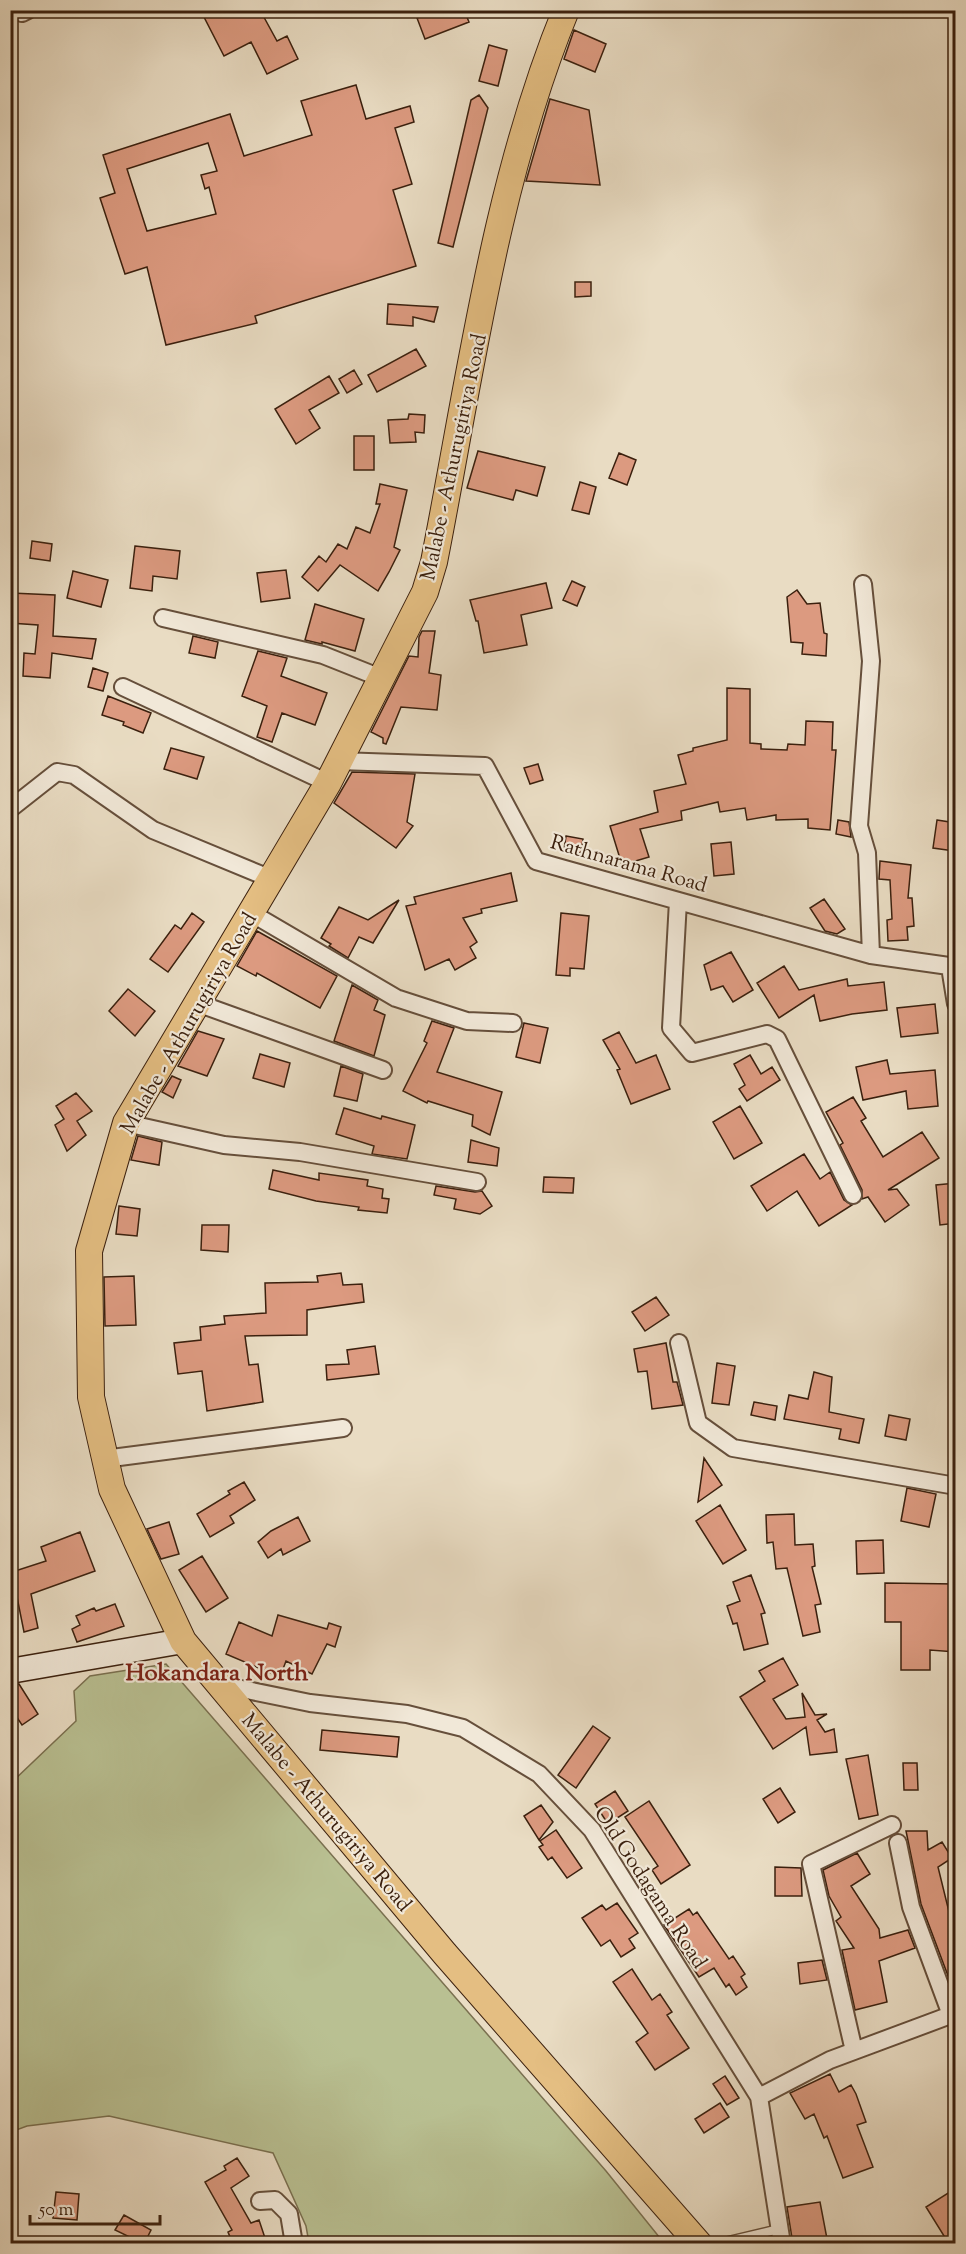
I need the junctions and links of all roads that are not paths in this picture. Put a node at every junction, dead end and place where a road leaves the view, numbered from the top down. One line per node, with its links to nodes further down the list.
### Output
1 (21, 10): 2 (street)
2 (28, 10)
3 (566, 10): 6 (main road, Malabe - Athurugiriya Road)
4 (863, 584): 13 (street)
5 (163, 618): 6 (street)
6 (381, 678): 8 (main road, Malabe - Athurugiriya Road)
7 (123, 687): 8 (street)
8 (334, 772): 10 (main road, Malabe - Athurugiriya Road); 11 (street, Rathnarama Road)
9 (10, 809): 10 (street)
10 (269, 878): 12 (main road, Malabe - Athurugiriya Road)
11 (678, 901): 13 (street, Rathnarama Road); 21 (street)
12 (251, 913): 15 (main road, Malabe - Athurugiriya Road); 17 (street)
13 (870, 955): 14 (street, Rathnarama Road)
14 (953, 967): 16 (street)
15 (197, 1003): 18 (street); 19 (main road, Malabe - Athurugiriya Road)
16 (956, 1004)
17 (513, 1023)
18 (383, 1070)
19 (126, 1123): 20 (street); 24 (main road, Malabe - Athurugiriya Road)
20 (477, 1182)
21 (853, 1195)
22 (678, 1343): 25 (street)
23 (343, 1428): 24 (street)
24 (105, 1459): 26 (main road, Malabe - Athurugiriya Road)
25 (956, 1486)
26 (183, 1641): 27 (street); 28 (main road, Malabe - Athurugiriya Road)
27 (10, 1671)
28 (222, 1685): 33 (street, Old Godagama Road); 37 (main road, Malabe - Athurugiriya Road)
29 (892, 1825): 32 (street)
30 (898, 1843): 31 (street)
31 (953, 2014): 32 (street)
32 (854, 2051): 33 (street)
33 (759, 2097): 35 (street, Old Godagama Road)
34 (260, 2201): 36 (street)
35 (781, 2236): 38 (lane)
36 (294, 2244)
37 (699, 2244)
38 (716, 2244)

